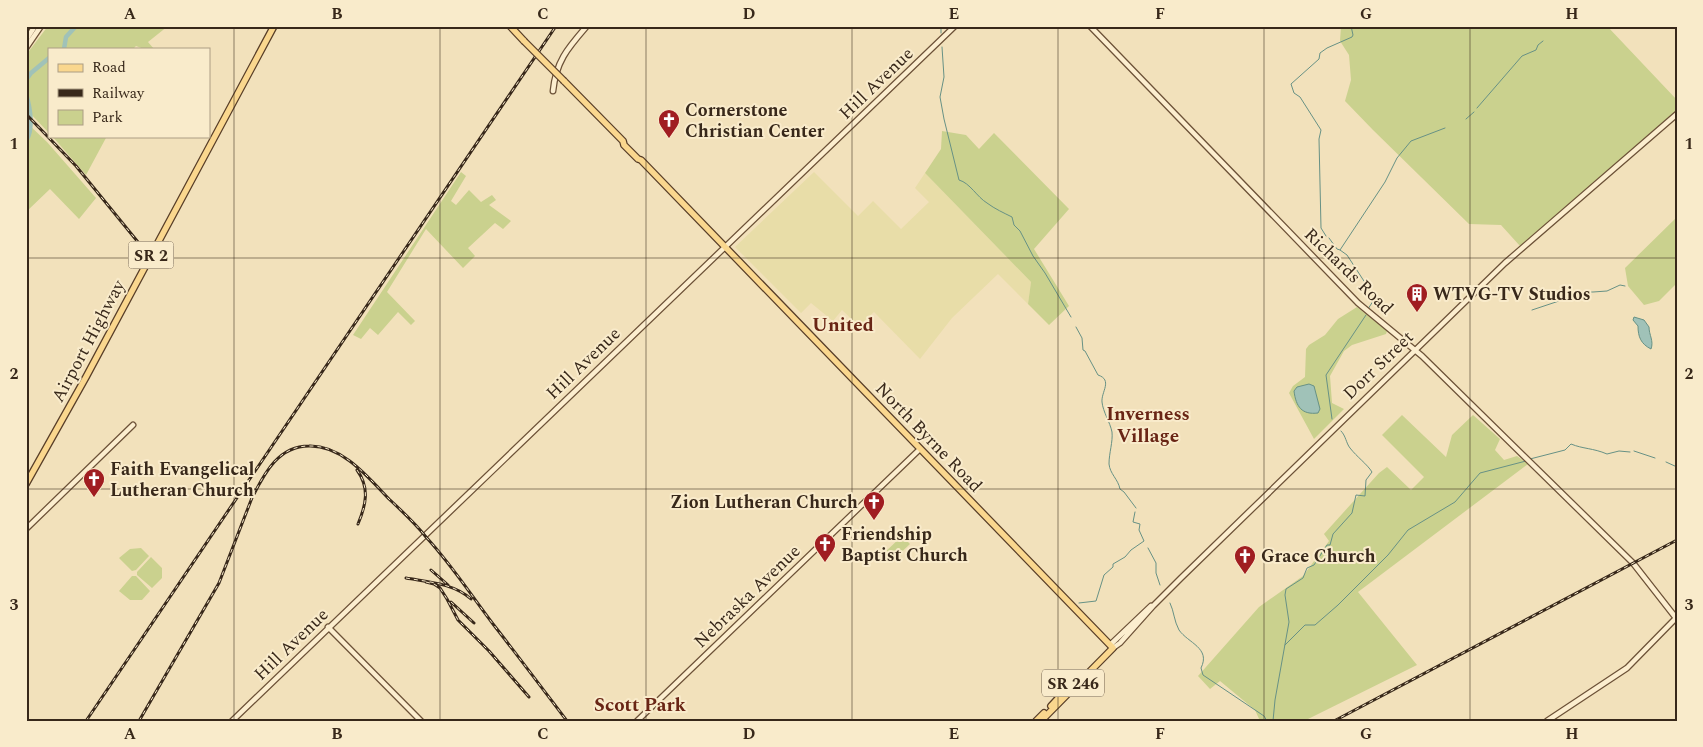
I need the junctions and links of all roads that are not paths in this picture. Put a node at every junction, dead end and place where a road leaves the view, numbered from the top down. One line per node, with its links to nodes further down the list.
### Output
1 (36, 26): 8 (main road)
2 (41, 26): 9 (main road)
3 (274, 26): 16 (main road, Airport Highway / SR 2)
4 (510, 26): 12 (main road, North Byrne Road, bridge)
5 (586, 26): 10 (main road)
6 (955, 26): 12 (main road, Hill Avenue)
7 (1090, 26): 13 (main road, Richards Road)
8 (26, 40)
9 (26, 48)
10 (553, 91)
11 (1677, 114): 13 (main road, Dorr Street / SR 246)
12 (725, 246): 15 (main road, North Byrne Road); 19 (main road, Hill Avenue)
13 (1416, 350): 18 (main road, Richards Road); 20 (main road, Dorr Street / SR 246)
14 (133, 425): 17 (main road)
15 (920, 450): 20 (main road, North Byrne Road); 23 (main road, Nebraska Avenue)
16 (26, 484)
17 (26, 529)
18 (1676, 617): 26 (main road)
19 (328, 627): 21 (main road, Hill Avenue); 22 (main road)
20 (1112, 647): 24 (main road, Dorr Street / SR 246); 25 (main road, Dorr Street / SR 246)
21 (232, 721)
22 (420, 721)
23 (636, 721)
24 (1036, 721)
25 (1041, 721)
26 (1547, 721)

